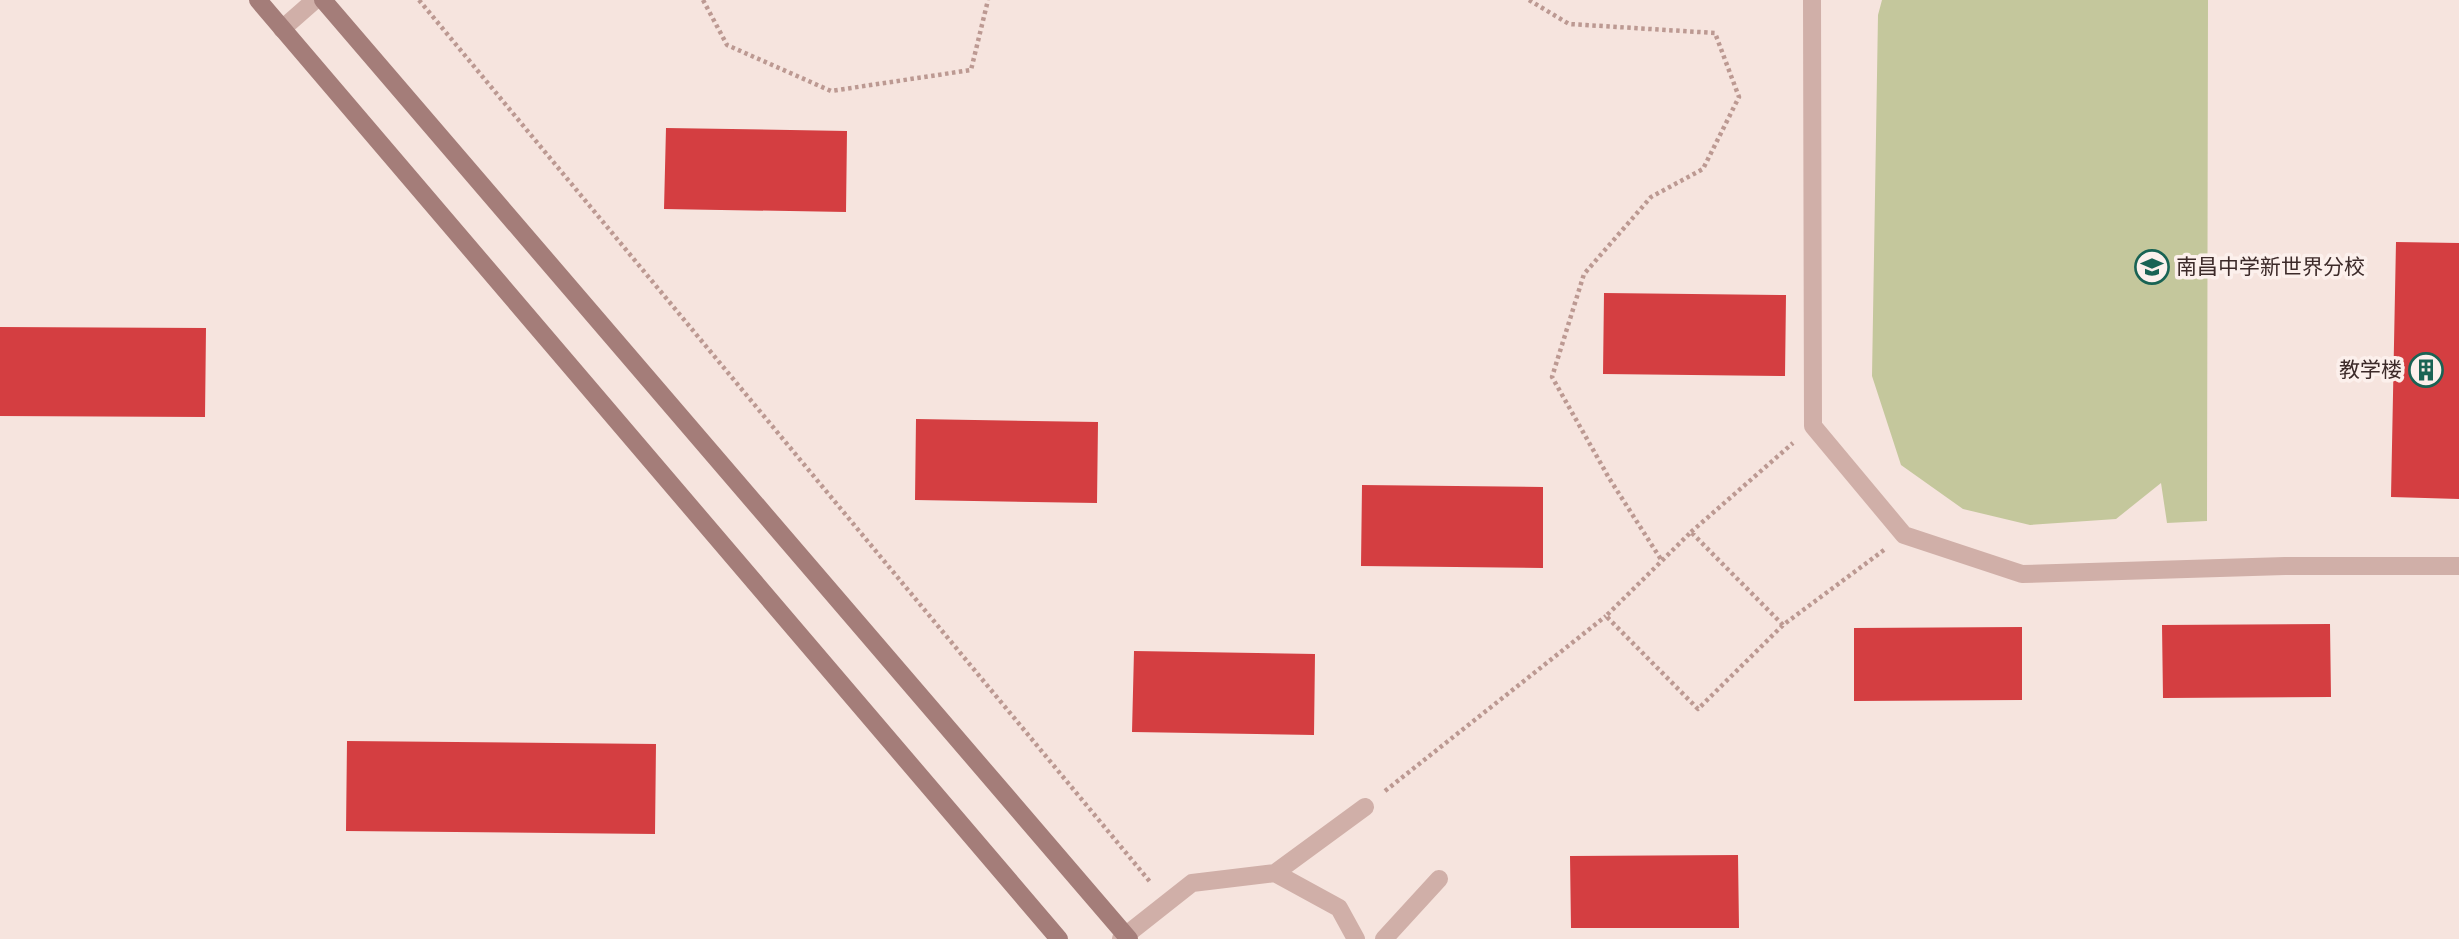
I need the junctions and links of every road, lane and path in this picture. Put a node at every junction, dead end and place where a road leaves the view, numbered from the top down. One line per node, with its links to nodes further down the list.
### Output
1 (258, 0): 9 (main road)
2 (315, 0): 9 (street)
3 (323, 0): 21 (main road)
4 (419, 0): 20 (path)
5 (703, 0): 6 (path)
6 (988, 0)
7 (1529, 0): 13 (path)
8 (1812, 0): 10 (street)
9 (282, 29): 22 (main road)
10 (1813, 426): 11 (path); 12 (street)
11 (1691, 532): 13 (path); 16 (path)
12 (1904, 535): 14 (street); 16 (path)
13 (1662, 561): 15 (path)
14 (2459, 566)
15 (1606, 616): 16 (path); 17 (path)
16 (1783, 625)
17 (1365, 807): 18 (street)
18 (1275, 873): 20 (street); 23 (street)
19 (1438, 878): 24 (street)
20 (1166, 902): 21 (street)
21 (1125, 938)
22 (1059, 939)
23 (1356, 939)
24 (1384, 939)

